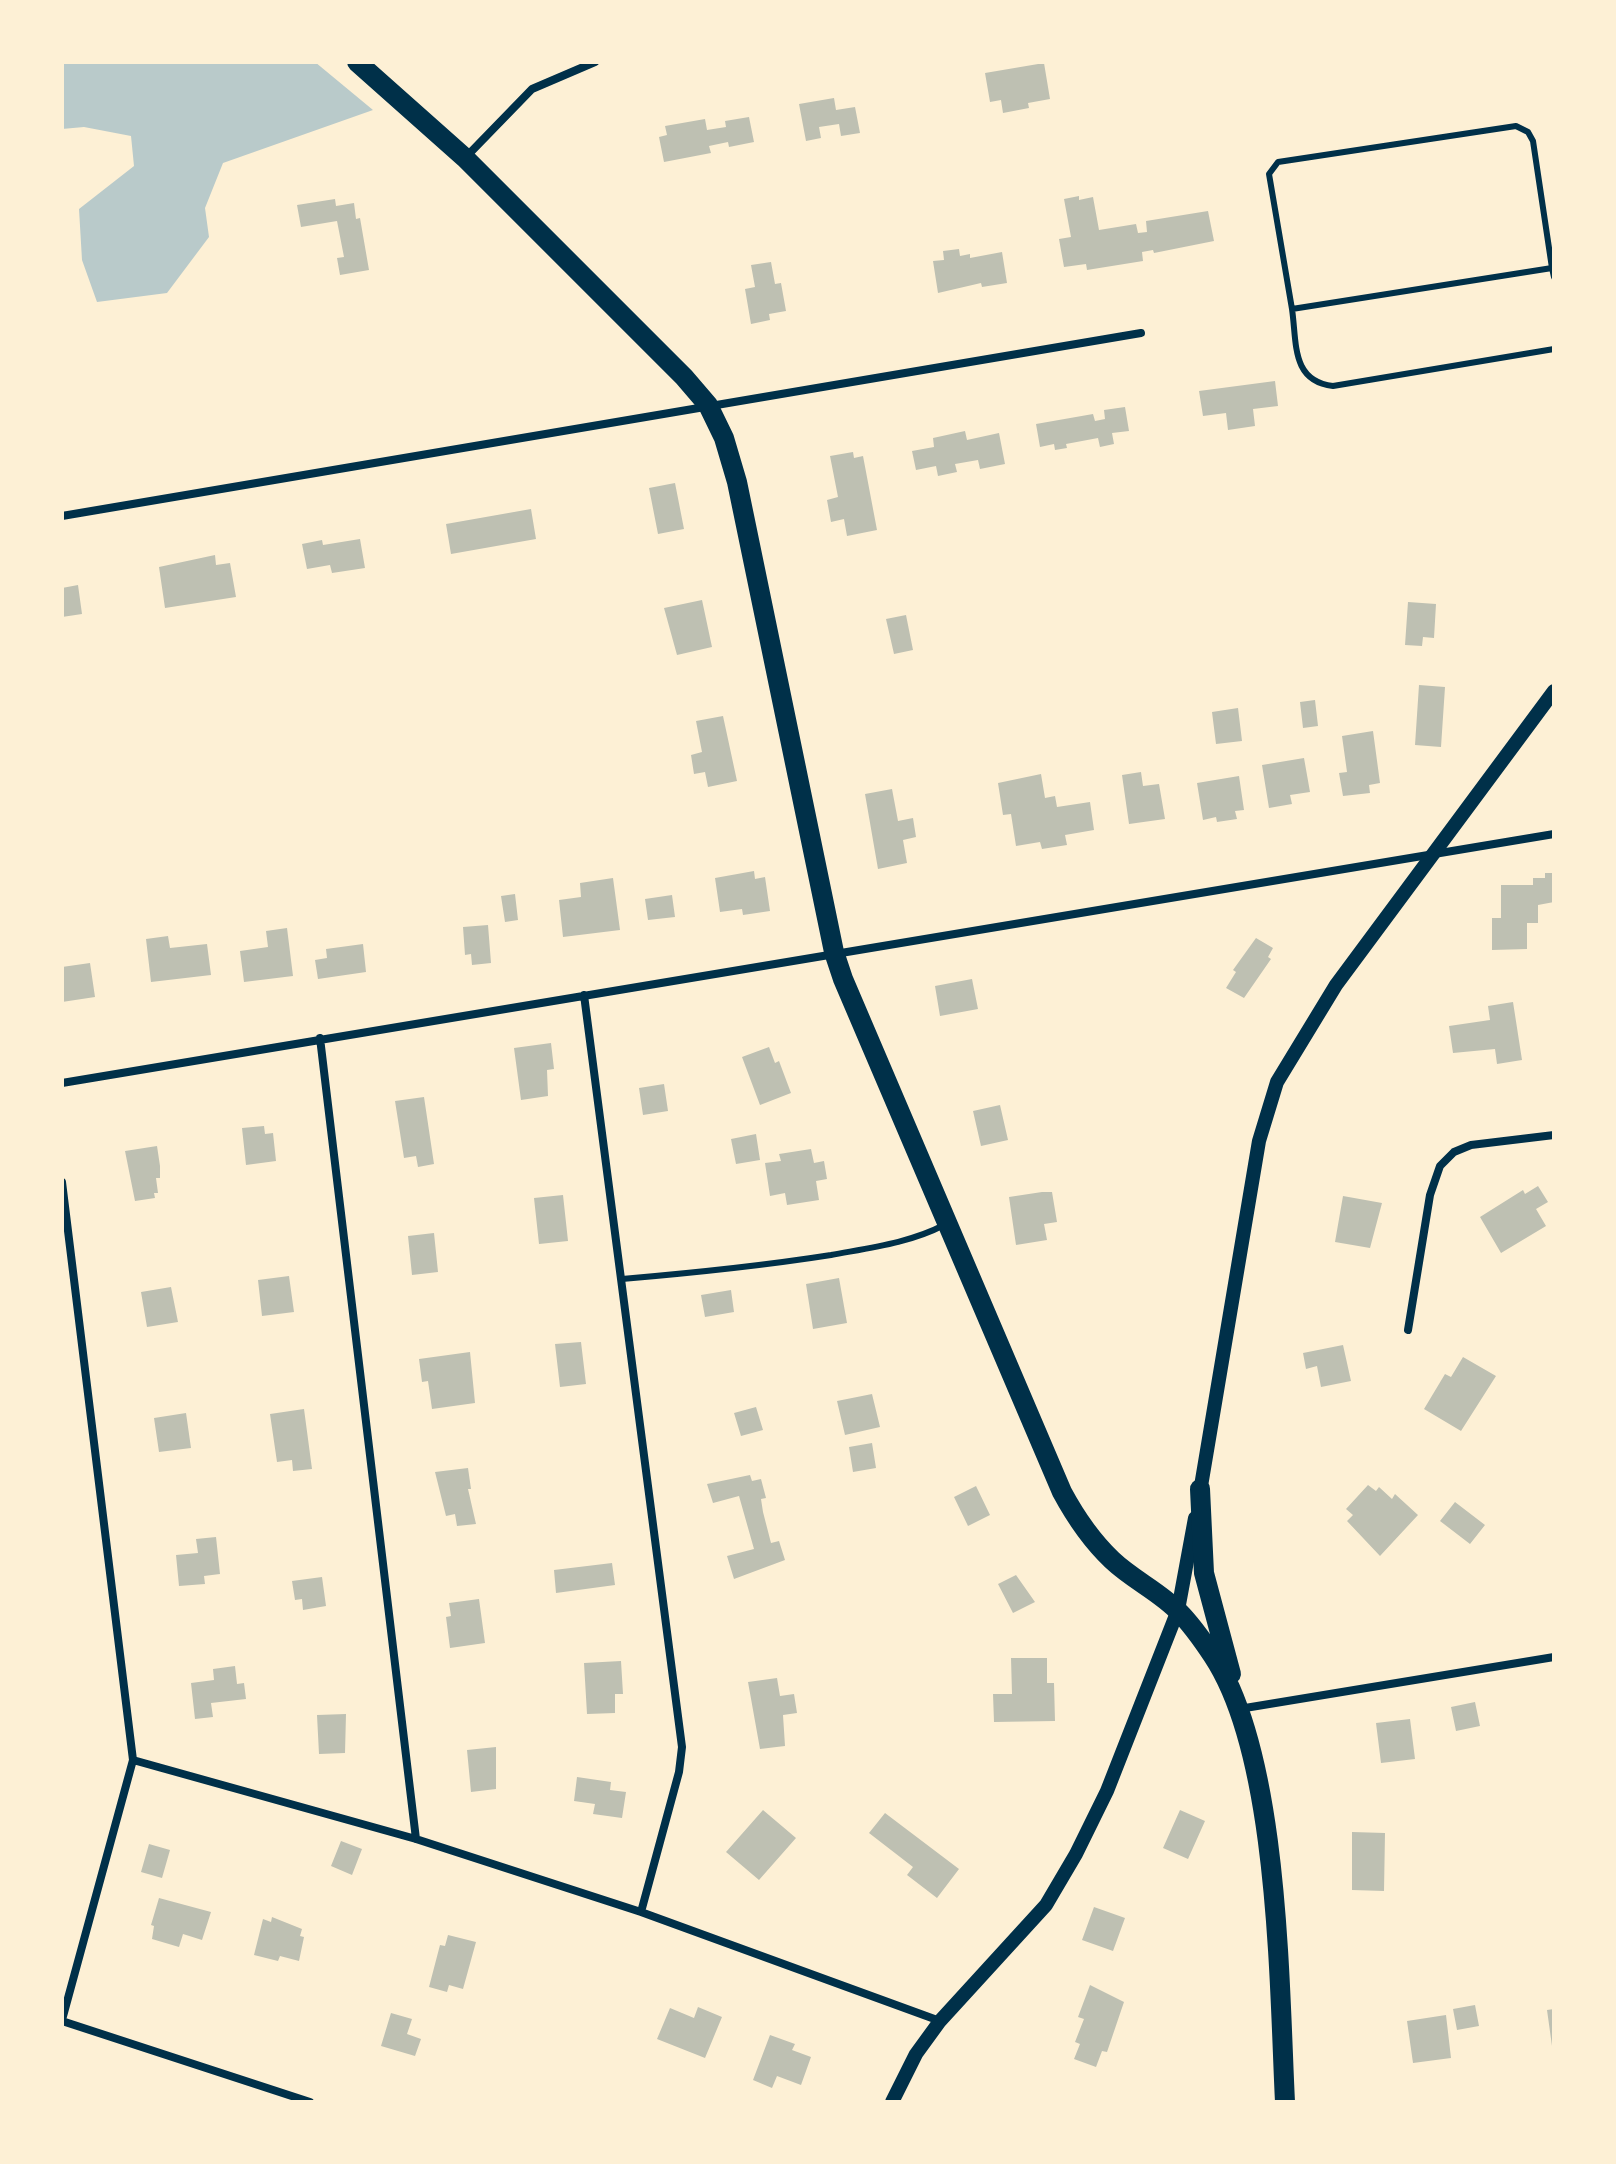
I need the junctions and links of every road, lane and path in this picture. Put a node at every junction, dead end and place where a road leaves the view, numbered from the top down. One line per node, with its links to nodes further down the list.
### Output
1 (357, 62): 3 (main road)
2 (595, 62): 3 (street)
3 (465, 158): 9 (main road)
4 (1552, 268): 5 (lane); 6 (lane); 6 (lane)
5 (1554, 277)
6 (1292, 309): 8 (lane)
7 (1141, 333): 9 (street)
8 (1554, 349)
9 (708, 405): 10 (street); 14 (main road)
10 (62, 516)
11 (1554, 691): 13 (street)
12 (1554, 834): 13 (street)
13 (1432, 853): 14 (street); 23 (street)
14 (834, 952): 15 (street); 20 (main road)
15 (584, 995): 16 (street); 21 (street)
16 (320, 1038): 17 (street); 28 (street)
17 (62, 1083)
18 (1554, 1135): 22 (street)
19 (62, 1182): 27 (street)
20 (947, 1224): 21 (lane); 24 (main road)
21 (622, 1279): 29 (street)
22 (1408, 1330)
23 (1200, 1489): 24 (street); 26 (main road)
24 (1178, 1610): 26 (main road); 31 (street)
25 (1554, 1657): 26 (street)
26 (1238, 1709): 34 (main road)
27 (133, 1760): 28 (street); 30 (street)
28 (416, 1839): 29 (street)
29 (641, 1912): 31 (street)
30 (62, 2020): 32 (street)
31 (940, 2021): 33 (street)
32 (310, 2102)
33 (892, 2102)
34 (1285, 2102)

